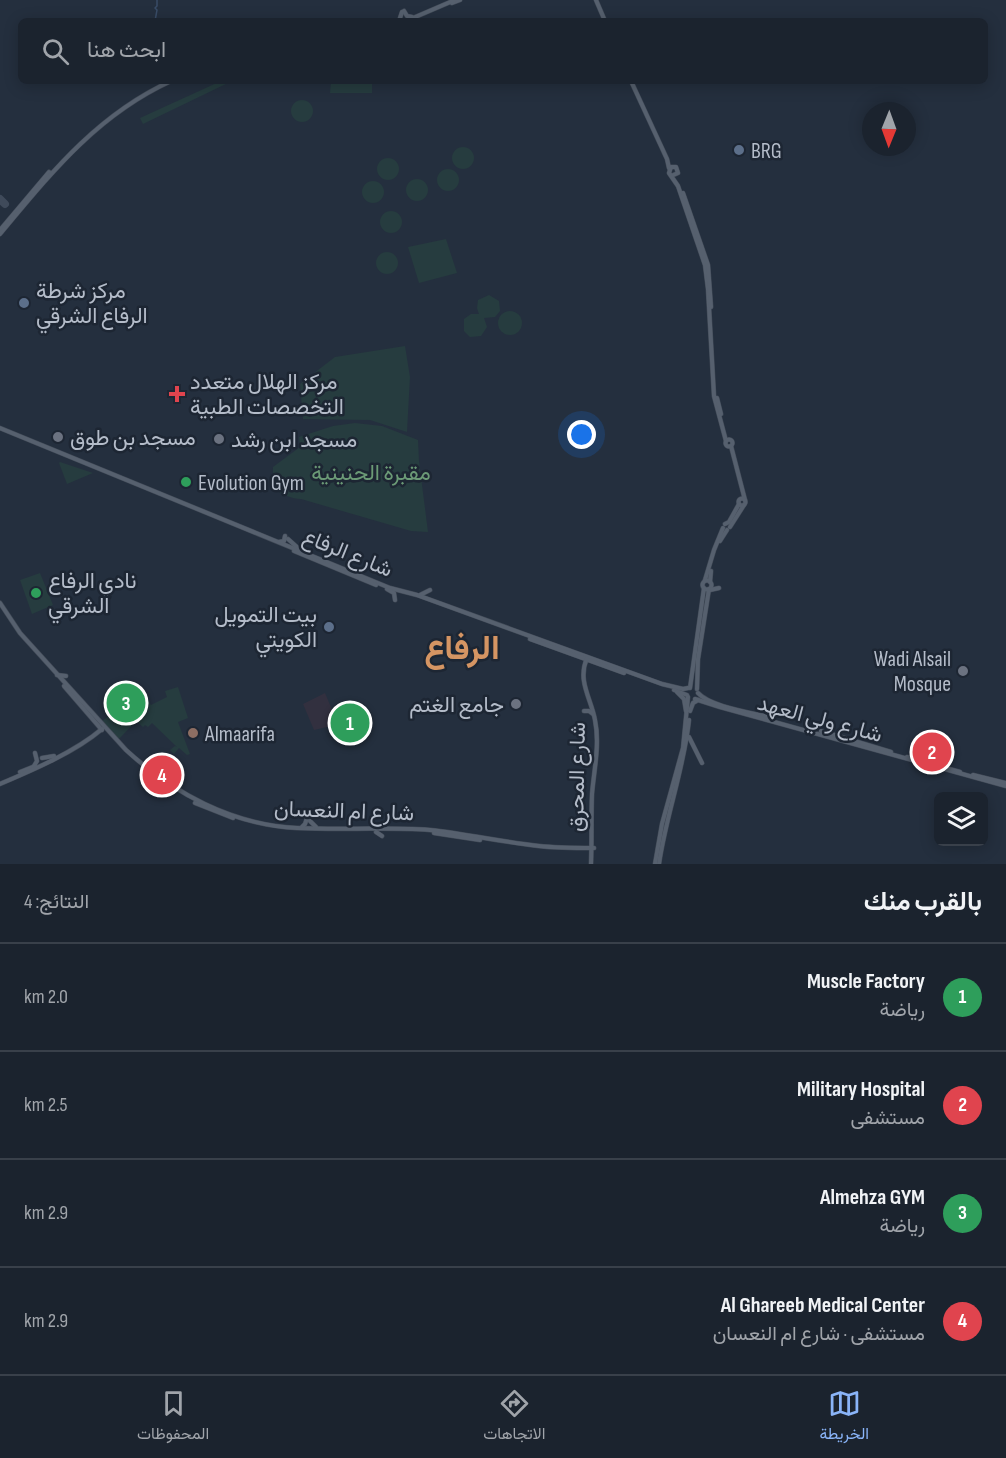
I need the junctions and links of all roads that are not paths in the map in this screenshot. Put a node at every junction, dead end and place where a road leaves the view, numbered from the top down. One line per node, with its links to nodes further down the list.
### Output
1 (455, 0): 4 (main road)
2 (460, 0): 7 (main road)
3 (597, 0): 8 (main road)
4 (422, 15): 5 (main road); 6 (main road)
5 (400, 18)
6 (414, 18)
7 (421, 18)
8 (606, 18)
9 (160, 84): 19 (main road)
10 (166, 84): 19 (main road)
11 (633, 84): 13 (main road)
12 (633, 84): 14 (main road)
13 (675, 166): 14 (main road); 15 (main road)
14 (669, 170): 16 (main road)
15 (678, 173): 16 (main road); 18 (main road)
16 (672, 176): 17 (main road)
17 (689, 219): 18 (main road); 20 (main road)
18 (695, 225): 23 (main road)
19 (0, 232)
20 (714, 396): 21 (main road); 23 (main road)
21 (713, 407)
22 (0, 429): 24 (main road, شارع الرفاع); 29 (main road, شارع الرفاع)
23 (729, 443): 30 (main road)
24 (38, 444): 25 (main road, شارع الرفاع); 25 (main road)
25 (62, 454): 26 (main road, شارع الرفاع)
26 (184, 504): 27 (main road, شارع الرفاع); 27 (main road)
27 (196, 509): 28 (main road, شارع الرفاع)
28 (278, 542): 29 (main road, شارع الرفاع); 29 (main road)
29 (303, 556): 33 (main road, شارع الرفاع); 35 (main road, شارع الرفاع)
30 (708, 581): 31 (main road); 31 (main road)
31 (706, 588): 36 (main road); 44 (main road)
32 (719, 588): 36 (main road)
33 (387, 589): 34 (main road, شارع الرفاع); 34 (main road)
34 (405, 594): 40 (main road, شارع الرفاع)
35 (417, 595): 37 (main road, شارع الرفاع); 37 (main road)
36 (706, 599): 43 (main road)
37 (435, 601): 40 (main road, شارع الرفاع)
38 (0, 603): 42 (main road, شارع ام النعسان)
39 (0, 608): 57 (main road, شارع ام النعسان)
40 (587, 661): 41 (main road, شارع الرفاع); 41 (main road); 46 (main road, شارع الرفاع); 51 (main road, شارع المحرق); 78 (main road, شارع المحرق)
41 (598, 664): 48 (main road, شارع الرفاع)
42 (57, 674): 45 (main road, شارع ام النعسان); 45 (main road)
43 (696, 675): 49 (main road); 54 (main road)
44 (692, 679): 46 (main road); 47 (main road)
45 (68, 687): 60 (main road, شارع ام النعسان)
46 (679, 688): 47 (main road, شارع الرفاع)
47 (689, 688): 49 (main road, شارع الرفاع); 50 (main road)
48 (671, 689): 50 (main road, شارع الرفاع); 58 (main road)
49 (697, 691): 52 (main road); 54 (main road, شارع ولي العهد)
50 (688, 696): 52 (main road, شارع الرفاع); 58 (main road)
51 (589, 699): 56 (main road, شارع المحرق); 56 (main road)
52 (695, 699): 53 (main road, شارع ولي العهد); 55 (main road)
53 (702, 700): 55 (main road); 59 (main road, شارع ولي العهد)
54 (714, 702): 59 (main road, شارع ولي العهد)
55 (690, 711): 61 (main road)
56 (595, 718): 78 (main road, شارع المحرق)
57 (94, 722): 60 (main road, شارع ام النعسان); 62 (main road)
58 (686, 725): 92 (main road)
59 (797, 726): 64 (main road, شارع ولي العهد); 65 (main road, شارع ولي العهد)
60 (102, 727): 62 (main road); 63 (main road, شارع ام النعسان); 71 (main road, شارع ام النعسان)
61 (688, 732): 69 (main road); 92 (main road)
62 (95, 733): 63 (main road); 68 (main road)
63 (106, 734): 79 (main road, شارع ام النعسان)
64 (858, 744): 65 (main road); 72 (main road, شارع ولي العهد)
65 (882, 745): 73 (main road, شارع ولي العهد)
66 (35, 753): 70 (main road)
67 (42, 758): 68 (main road)
68 (52, 758): 70 (main road); 70 (main road)
69 (702, 763)
70 (33, 768): 75 (main road)
71 (160, 777): 76 (main road, شارع ام النعسان); 76 (main road)
72 (976, 778): 74 (main road); 77 (main road, شارع ولي العهد)
73 (987, 778): 74 (main road, شارع ولي العهد); 77 (main road)
74 (995, 781): 77 (main road, شارع ولي العهد)
75 (0, 783)
76 (170, 784): 80 (main road, شارع ام النعسان)
77 (1005, 784)
78 (594, 793): 87 (main road, شارع المحرق); 90 (main road, شارع المحرق)
79 (207, 811): 80 (main road); 86 (main road, شارع ام النعسان)
80 (231, 815): 81 (main road, شارع ام النعسان)
81 (296, 828): 82 (main road, شارع ام النعسان); 82 (main road)
82 (319, 828): 83 (main road, شارع ام النعسان)
83 (405, 830): 84 (main road, شارع ام النعسان); 86 (main road)
84 (426, 830): 85 (main road, شارع ام النعسان); 85 (main road)
85 (438, 831): 88 (main road, شارع ام النعسان)
86 (382, 834): 88 (main road, شارع ام النعسان)
87 (591, 840): 89 (main road); 90 (main road, شارع المحرق)
88 (547, 848): 89 (main road, شارع ام النعسان)
89 (584, 849): 90 (main road, شارع ام النعسان); 91 (main road)
90 (593, 849): 91 (main road, شارع المحرق)
91 (592, 862)
92 (657, 864)

